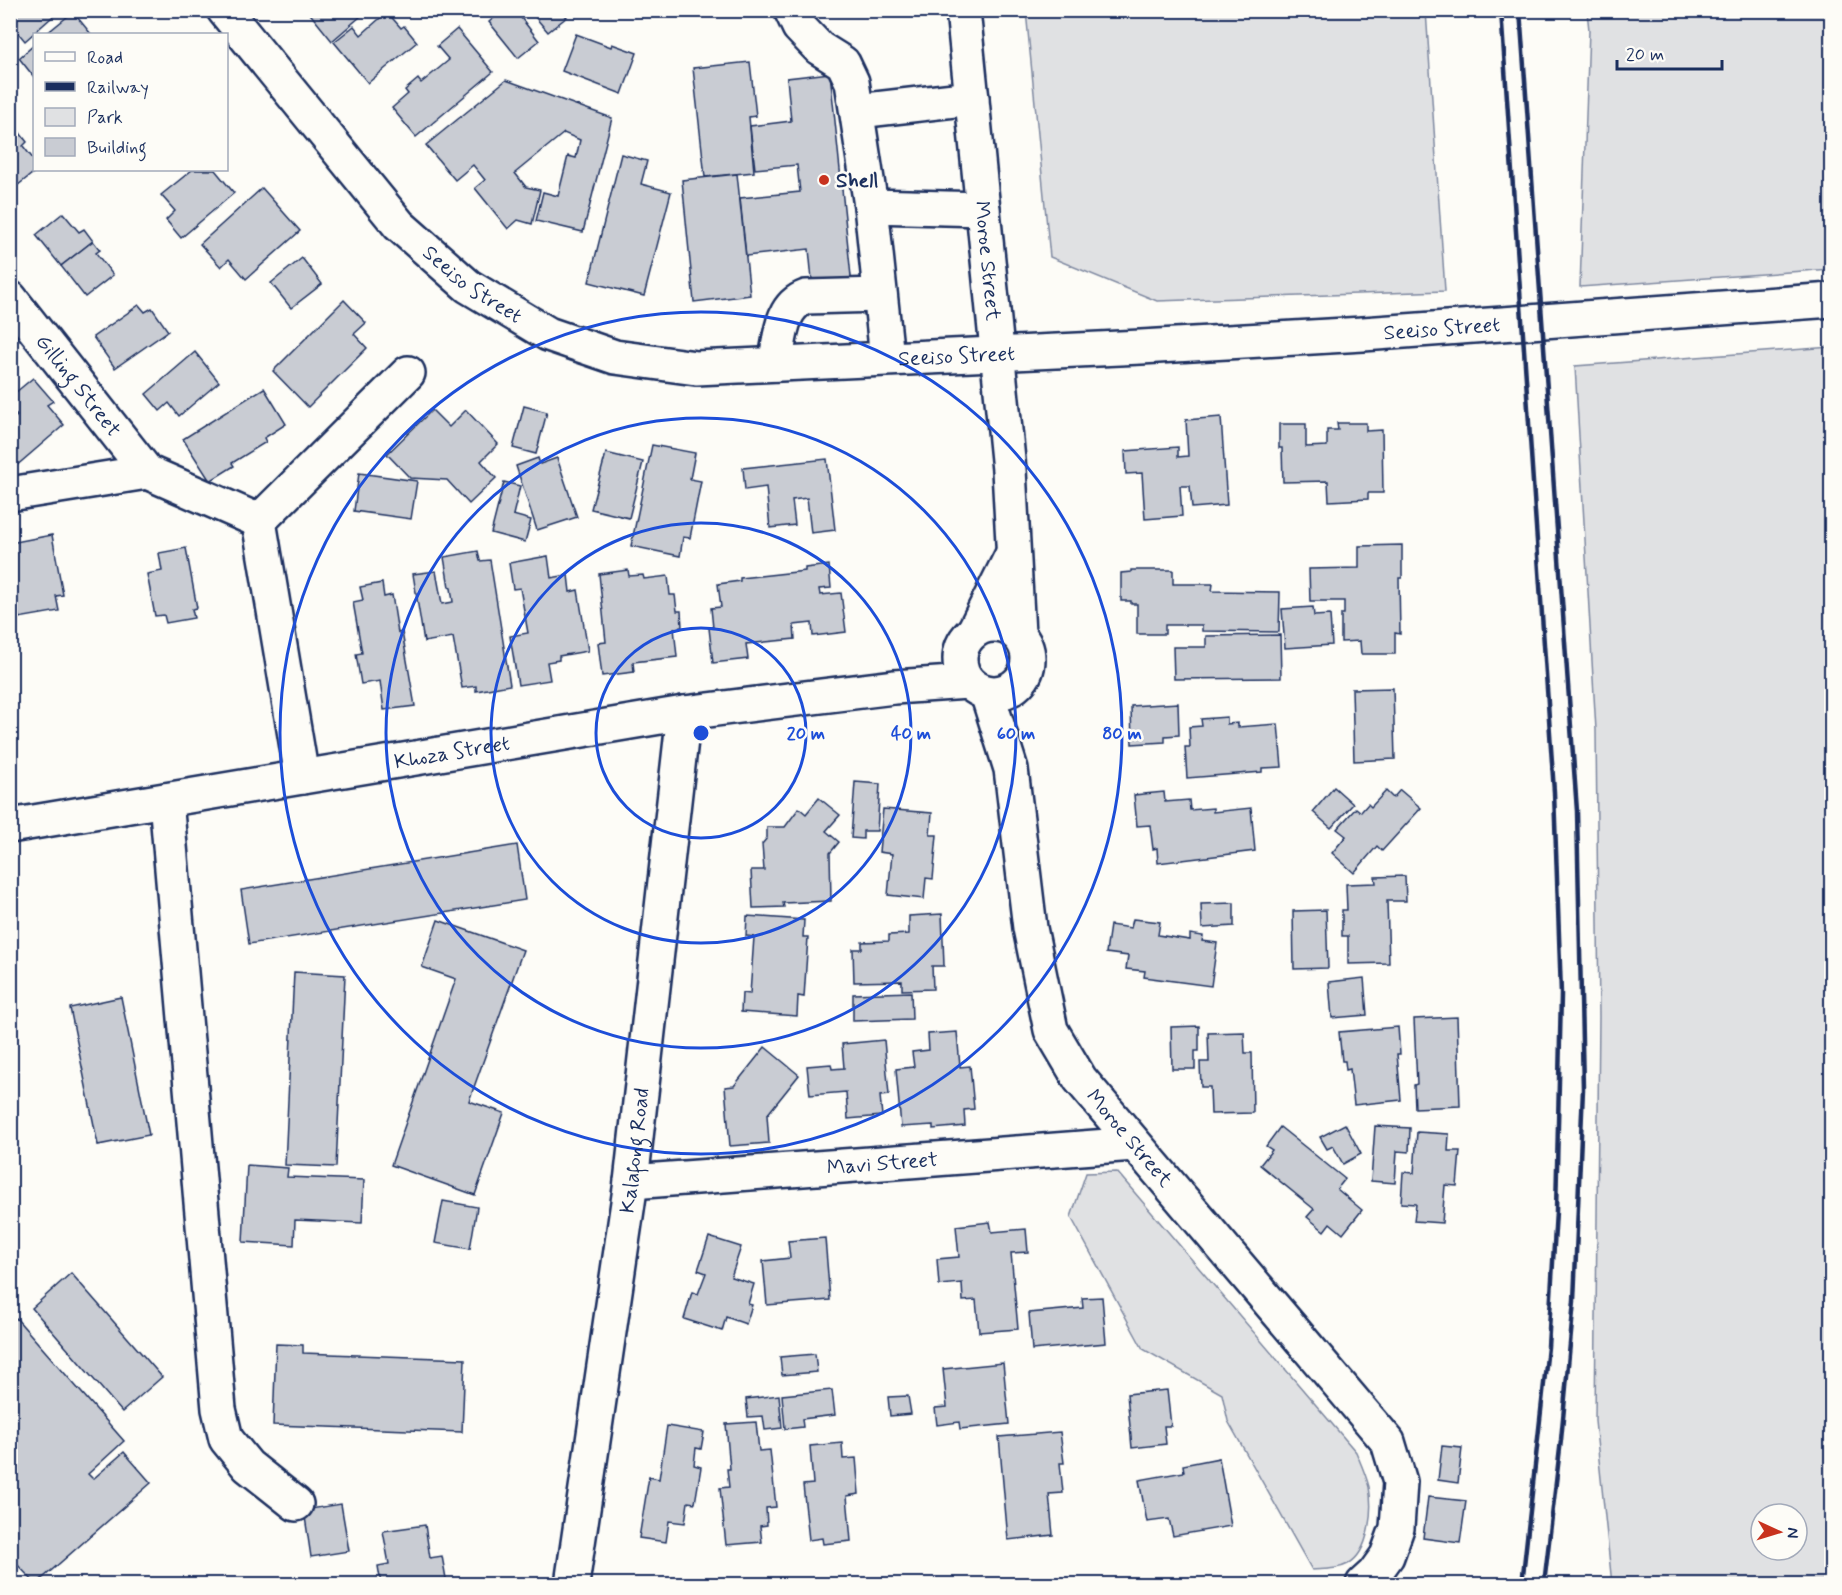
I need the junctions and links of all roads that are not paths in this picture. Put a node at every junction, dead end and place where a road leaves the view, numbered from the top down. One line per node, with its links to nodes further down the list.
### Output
1 (224, 10): 13 (street, Seeiso Street)
2 (791, 10): 5 (street)
3 (963, 10): 4 (street, Moroe Street)
4 (972, 98): 5 (street); 7 (street, Moroe Street)
5 (858, 111): 6 (street)
6 (871, 206): 7 (street); 8 (street)
7 (983, 209): 11 (street, Moroe Street)
8 (880, 294): 12 (street); 13 (street)
9 (10, 298): 15 (street, Gilling Street)
10 (1832, 300): 11 (street, Seeiso Street)
11 (998, 353): 12 (street, Seeiso Street); 18 (street, Moroe Street)
12 (887, 358): 13 (street, Seeiso Street)
13 (776, 364)
14 (408, 373): 17 (street)
15 (147, 472): 16 (street); 17 (street, Gilling Street)
16 (10, 494)
17 (260, 521): 24 (street)
18 (1015, 548): 19 (street, Moroe Street); 20 (street)
19 (1018, 634): 20 (street); 22 (street)
20 (968, 641): 21 (street, Khoza Street); 22 (street)
21 (894, 687): 22 (street, Khoza Street); 23 (street, Khoza Street)
22 (991, 687): 27 (street, Moroe Street)
23 (684, 713): 24 (street, Khoza Street); 28 (street, Kalafong Road)
24 (302, 777): 25 (street, Khoza Street)
25 (166, 800): 26 (street, Khoza Street); 29 (street)
26 (10, 826)
27 (1134, 1144): 28 (street, Mavi Street); 31 (street, Moroe Street)
28 (631, 1182): 30 (street, Kalafong Road)
29 (296, 1504)
30 (572, 1584)
31 (1363, 1584)

